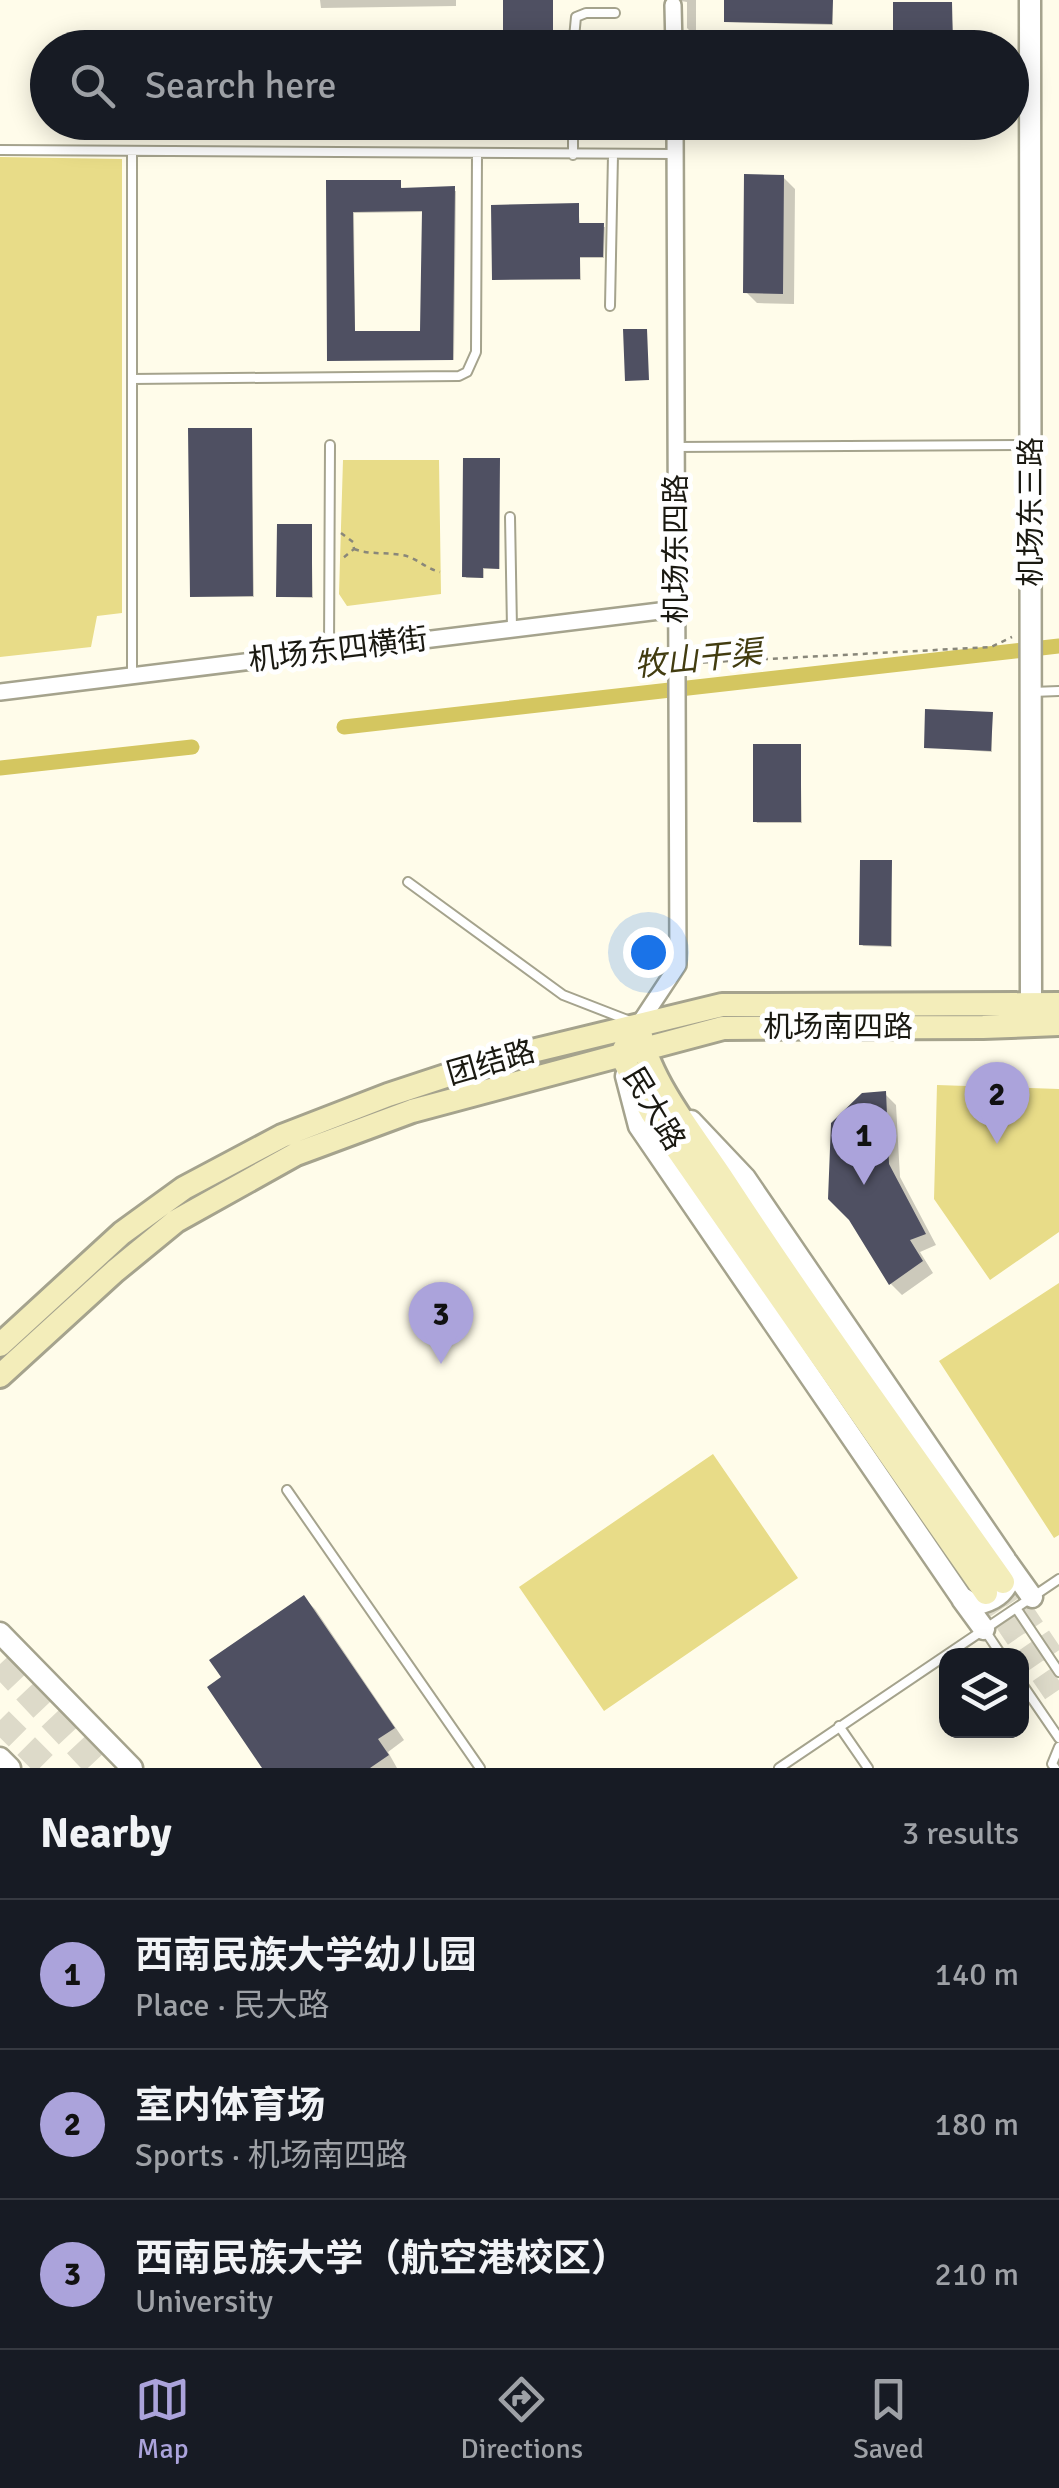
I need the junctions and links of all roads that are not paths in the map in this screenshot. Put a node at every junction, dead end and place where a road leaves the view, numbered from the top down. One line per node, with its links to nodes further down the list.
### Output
1 (1030, 0): 17 (street, 机场东三路)
2 (673, 2): 5 (street)
3 (615, 13): 4 (lane)
4 (575, 30)
5 (674, 30)
6 (574, 140): 12 (lane)
7 (675, 140): 11 (street, 机场东四路)
8 (0, 150): 9 (lane)
9 (132, 152): 10 (lane); 15 (lane)
10 (478, 154): 12 (lane); 15 (lane)
11 (675, 154): 13 (lane); 18 (street, 机场东四路)
12 (574, 155): 13 (lane)
13 (613, 155): 14 (lane)
14 (610, 306)
15 (132, 379): 23 (lane)
16 (330, 445): 22 (lane)
17 (1032, 445): 18 (lane); 25 (street, 机场东三路)
18 (676, 447): 20 (street, 机场东四路)
19 (510, 517): 21 (lane)
20 (676, 608): 21 (street, 机场东四横街); 30 (street, 机场东四路)
21 (512, 628): 22 (street, 机场东四横街)
22 (329, 652): 23 (street, 机场东四横街)
23 (132, 676): 24 (street, 机场东四横街)
24 (0, 692)
25 (1032, 692): 26 (lane); 29 (street, 机场东三路)
26 (1059, 692)
27 (408, 882): 30 (lane)
28 (1059, 1004): 29 (main road, 团结路)
29 (1031, 1014): 30 (main road, 团结路); 31 (main road, 机场南四路); 32 (main road, 机场南四路)
30 (639, 1024): 32 (main road, 民大路); 33 (main road, 民大路); 34 (main road, 团结路)
31 (1059, 1024)
32 (644, 1048): 33 (main road, 机场南四路); 37 (main road, 民大路)
33 (621, 1054): 35 (main road, 团结路); 37 (main road, 民大路); 39 (street)
34 (0, 1345)
35 (0, 1376)
36 (286, 1490): 52 (lane)
37 (998, 1578): 39 (street); 40 (street)
38 (1059, 1579): 40 (lane)
39 (961, 1597): 41 (street)
40 (1024, 1602): 41 (lane); 44 (lane)
41 (984, 1630): 43 (lane); 46 (lane)
42 (0, 1634): 51 (street)
43 (996, 1648)
44 (1059, 1672)
45 (1029, 1694): 47 (lane)
46 (839, 1726): 53 (lane); 54 (lane)
47 (1059, 1738)
48 (1059, 1747): 55 (lane)
49 (0, 1758): 50 (street)
50 (10, 1768)
51 (132, 1768)
52 (480, 1768)
53 (779, 1768)
54 (868, 1768)
55 (1056, 1768)

